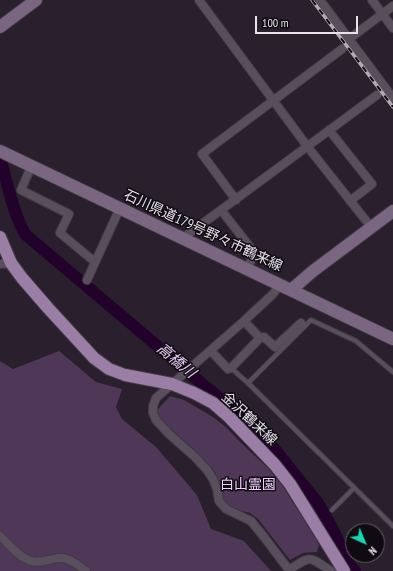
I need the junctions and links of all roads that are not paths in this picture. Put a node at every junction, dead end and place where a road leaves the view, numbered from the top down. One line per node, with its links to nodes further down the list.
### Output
1 (36, 0): 7 (main road)
2 (199, 0): 13 (street)
3 (320, 0): 9 (street)
4 (372, 0): 6 (street)
5 (393, 6): 6 (street)
6 (382, 14): 8 (street); 9 (street)
7 (0, 27)
8 (393, 28)
9 (349, 39): 12 (street)
10 (342, 49): 13 (street)
11 (378, 94): 14 (street)
12 (393, 98)
13 (273, 99): 15 (street); 18 (street)
14 (330, 130): 15 (street); 19 (street)
15 (307, 146): 18 (street); 19 (street)
16 (3, 153): 17 (main road, 石川県道179号野々市鶴来線)
17 (31, 166): 20 (main road, 石川県道179号野々市鶴来線); 26 (street)
18 (236, 200): 21 (street)
19 (350, 201): 23 (street)
20 (120, 208): 25 (main road, 石川県道179号野々市鶴来線); 26 (street)
21 (221, 210): 25 (street); 28 (street)
22 (393, 211): 23 (main road)
23 (371, 227): 30 (main road)
24 (0, 237): 27 (main road, 金沢鶴来線)
25 (184, 238): 28 (main road, 石川県道179号野々市鶴来線)
26 (95, 262): 29 (street)
27 (5, 263): 39 (main road, 金沢鶴来線)
28 (247, 268): 30 (main road, 石川県道179号野々市鶴来線)
29 (87, 280)
30 (286, 287): 31 (street); 34 (main road, 石川県道179号野々市鶴来線)
31 (244, 321): 33 (street); 35 (street)
32 (301, 323): 33 (street)
33 (260, 338): 36 (street)
34 (393, 338)
35 (211, 351): 36 (street); 39 (street)
36 (231, 368): 38 (lane)
37 (393, 372): 38 (lane)
38 (248, 383): 40 (lane)
39 (172, 384): 45 (street); 46 (main road, 金沢鶴来線)
40 (354, 488): 41 (lane); 42 (lane)
41 (332, 510)
42 (393, 526)
43 (0, 536): 44 (street)
44 (86, 571)
45 (331, 571)
46 (344, 571)

